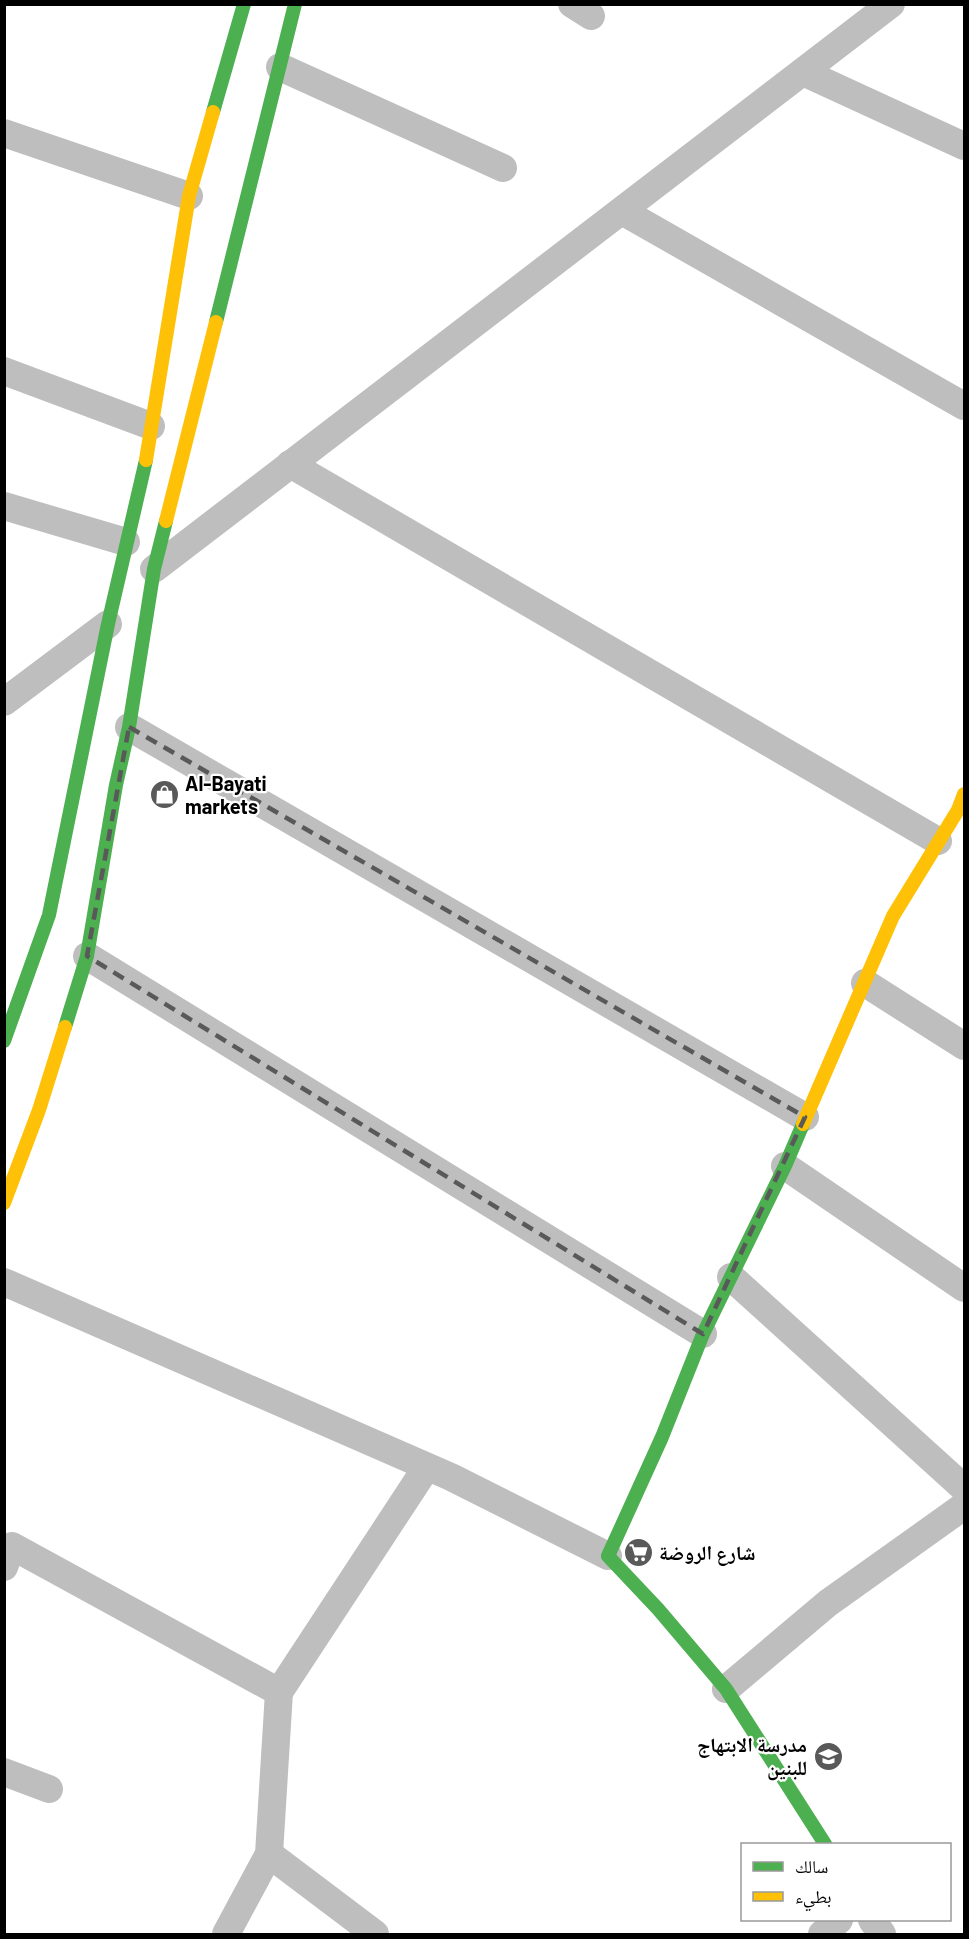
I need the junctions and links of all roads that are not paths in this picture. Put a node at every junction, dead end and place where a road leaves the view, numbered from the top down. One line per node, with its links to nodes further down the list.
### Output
1 (244, 4): 9 (street)
2 (294, 4): 4 (street)
3 (889, 5): 5 (street)
4 (280, 67): 8 (street); 17 (street)
5 (803, 72): 7 (street); 10 (street)
6 (4, 133): 9 (street)
7 (964, 146)
8 (503, 168)
9 (189, 196): 13 (street)
10 (622, 211): 12 (street); 14 (street)
11 (4, 371): 13 (street)
12 (964, 406)
13 (151, 426): 16 (street)
14 (290, 464): 17 (street); 22 (street)
15 (4, 506): 16 (street)
16 (126, 542): 18 (street)
17 (154, 568): 20 (street)
18 (108, 624): 19 (street); 25 (street)
19 (4, 702)
20 (129, 727): 23 (street); 27 (street)
21 (962, 806): 22 (street)
22 (938, 841): 24 (street)
23 (87, 956): 29 (street); 33 (street)
24 (865, 983): 26 (street); 27 (street)
25 (4, 1041)
26 (964, 1046)
27 (805, 1117): 28 (street)
28 (785, 1166): 30 (street); 32 (street)
29 (4, 1203)
30 (731, 1277): 33 (street); 35 (street)
31 (4, 1282): 34 (street)
32 (964, 1288)
33 (703, 1334): 37 (street)
34 (426, 1467): 37 (street); 40 (street)
35 (964, 1488)
36 (964, 1506): 39 (street)
37 (609, 1556): 39 (street)
38 (4, 1567): 40 (street)
39 (726, 1689): 43 (street)
40 (279, 1692): 44 (street)
41 (4, 1772): 42 (street)
42 (49, 1789)
43 (824, 1843)
44 (269, 1854): 47 (street); 48 (street)
45 (838, 1921): 49 (street)
46 (873, 1921): 50 (street)
47 (226, 1935)
48 (375, 1935)
49 (822, 1935)
50 (882, 1935)

